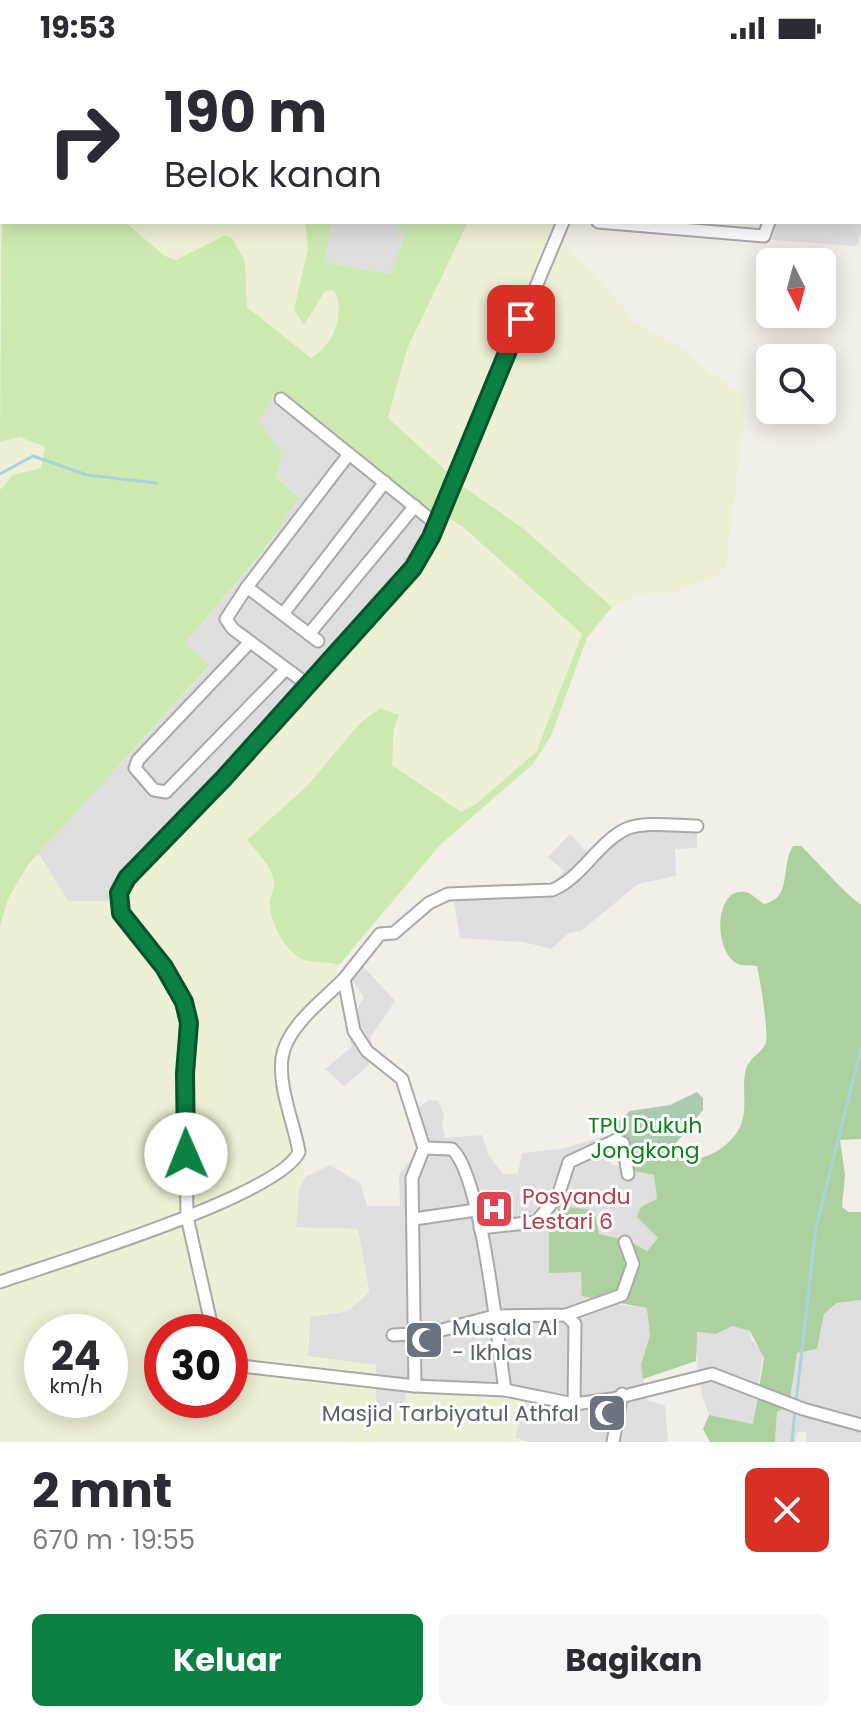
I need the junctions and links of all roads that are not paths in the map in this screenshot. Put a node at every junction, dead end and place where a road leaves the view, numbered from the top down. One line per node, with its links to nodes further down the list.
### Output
1 (562, 224): 9 (street)
2 (644, 224): 4 (street)
3 (768, 224): 4 (street)
4 (735, 228)
5 (281, 399): 6 (street)
6 (349, 454): 7 (street); 10 (street)
7 (385, 482): 8 (street); 11 (street)
8 (415, 506): 9 (street); 11 (street)
9 (435, 523): 14 (street)
10 (247, 587): 11 (street); 12 (street)
11 (283, 614)
12 (250, 642): 13 (street); 13 (street)
13 (286, 669): 14 (street)
14 (308, 685): 20 (street)
15 (697, 826): 16 (street)
16 (344, 979): 17 (street); 20 (street)
17 (424, 1148): 19 (street); 21 (street)
18 (628, 1174): 22 (street)
19 (476, 1210): 21 (street); 22 (street)
20 (187, 1217): 24 (street); 25 (street)
21 (414, 1219): 28 (street)
22 (480, 1228): 27 (street)
23 (625, 1242): 26 (street)
24 (0, 1282)
25 (209, 1314)
26 (566, 1315): 27 (street); 34 (street)
27 (494, 1316): 28 (street); 32 (street)
28 (414, 1333): 29 (street); 31 (street)
29 (393, 1335)
30 (248, 1367): 31 (street)
31 (415, 1386): 32 (street)
32 (505, 1390): 34 (street)
33 (622, 1394): 34 (street); 35 (street); 36 (street)
34 (574, 1404)
35 (861, 1425)
36 (613, 1442)

